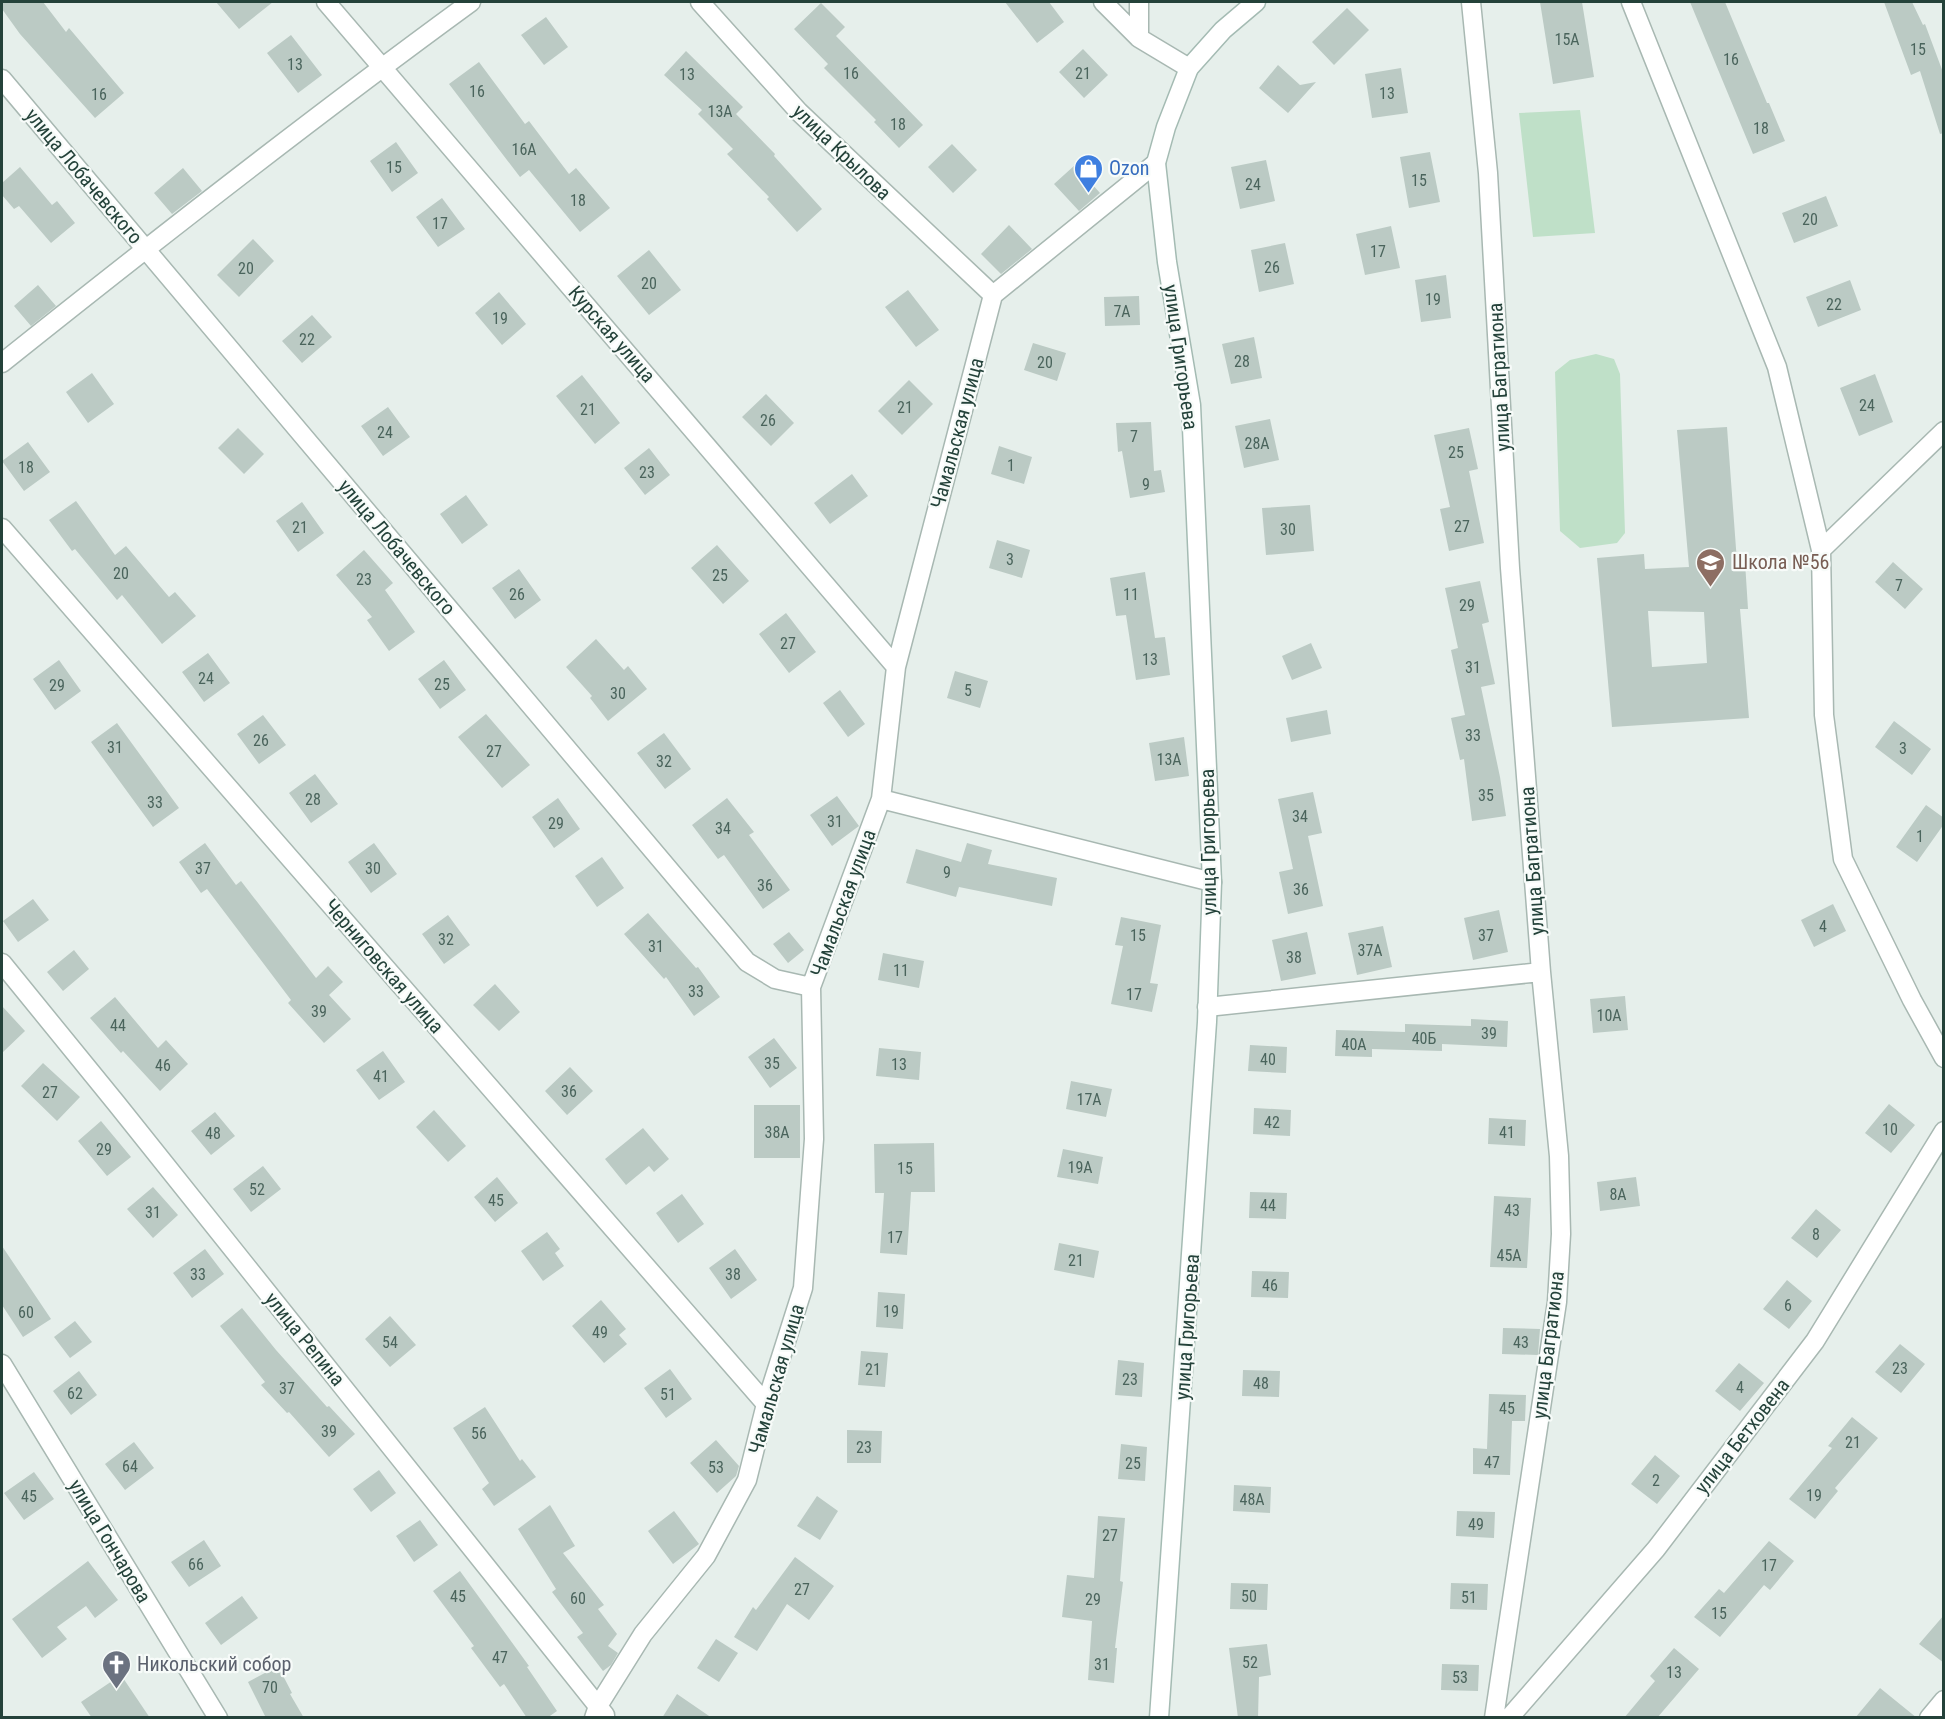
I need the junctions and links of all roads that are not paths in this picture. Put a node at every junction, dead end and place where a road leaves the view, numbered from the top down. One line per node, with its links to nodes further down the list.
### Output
1 (326, 2): 10 (street, Курская улица)
2 (471, 2): 10 (street)
3 (700, 2): 15 (street, улица Крылова)
4 (1103, 2): 9 (street)
5 (1139, 2): 9 (street)
6 (1256, 2): 11 (street)
7 (1471, 2): 24 (street, улица Багратиона)
8 (1631, 2): 19 (street)
9 (1138, 38): 11 (street)
10 (383, 66): 14 (street); 20 (street, Курская улица)
11 (1189, 68): 13 (street, улица Григорьева)
12 (2, 79): 14 (street, улица Лобачевского)
13 (1156, 163): 15 (street); 22 (street, улица Григорьева)
14 (145, 248): 16 (street); 25 (street, улица Лобачевского)
15 (993, 295): 20 (street, Чамальская улица)
16 (2, 363)
17 (1944, 431): 19 (street)
18 (2, 528): 30 (street, Черниговская улица)
19 (1821, 550): 27 (street)
20 (896, 667): 21 (street, Чамальская улица)
21 (881, 799): 22 (street); 25 (street, Чамальская улица)
22 (1212, 882): 26 (street, улица Григорьева)
23 (2, 963): 32 (street, улица Репина)
24 (1540, 972): 26 (street); 35 (street, улица Багратиона)
25 (811, 987): 30 (street, Чамальская улица)
26 (1207, 1007): 34 (street, улица Григорьева)
27 (1944, 1058)
28 (1944, 1131): 36 (street, улица Бетховена)
29 (2, 1364): 33 (street, улица Гончарова)
30 (766, 1404): 32 (street, Чамальская улица)
31 (1944, 1700): 37 (street)
32 (600, 1714)
33 (218, 1718)
34 (1159, 1718)
35 (1494, 1718)
36 (1509, 1718)
37 (1929, 1718)

